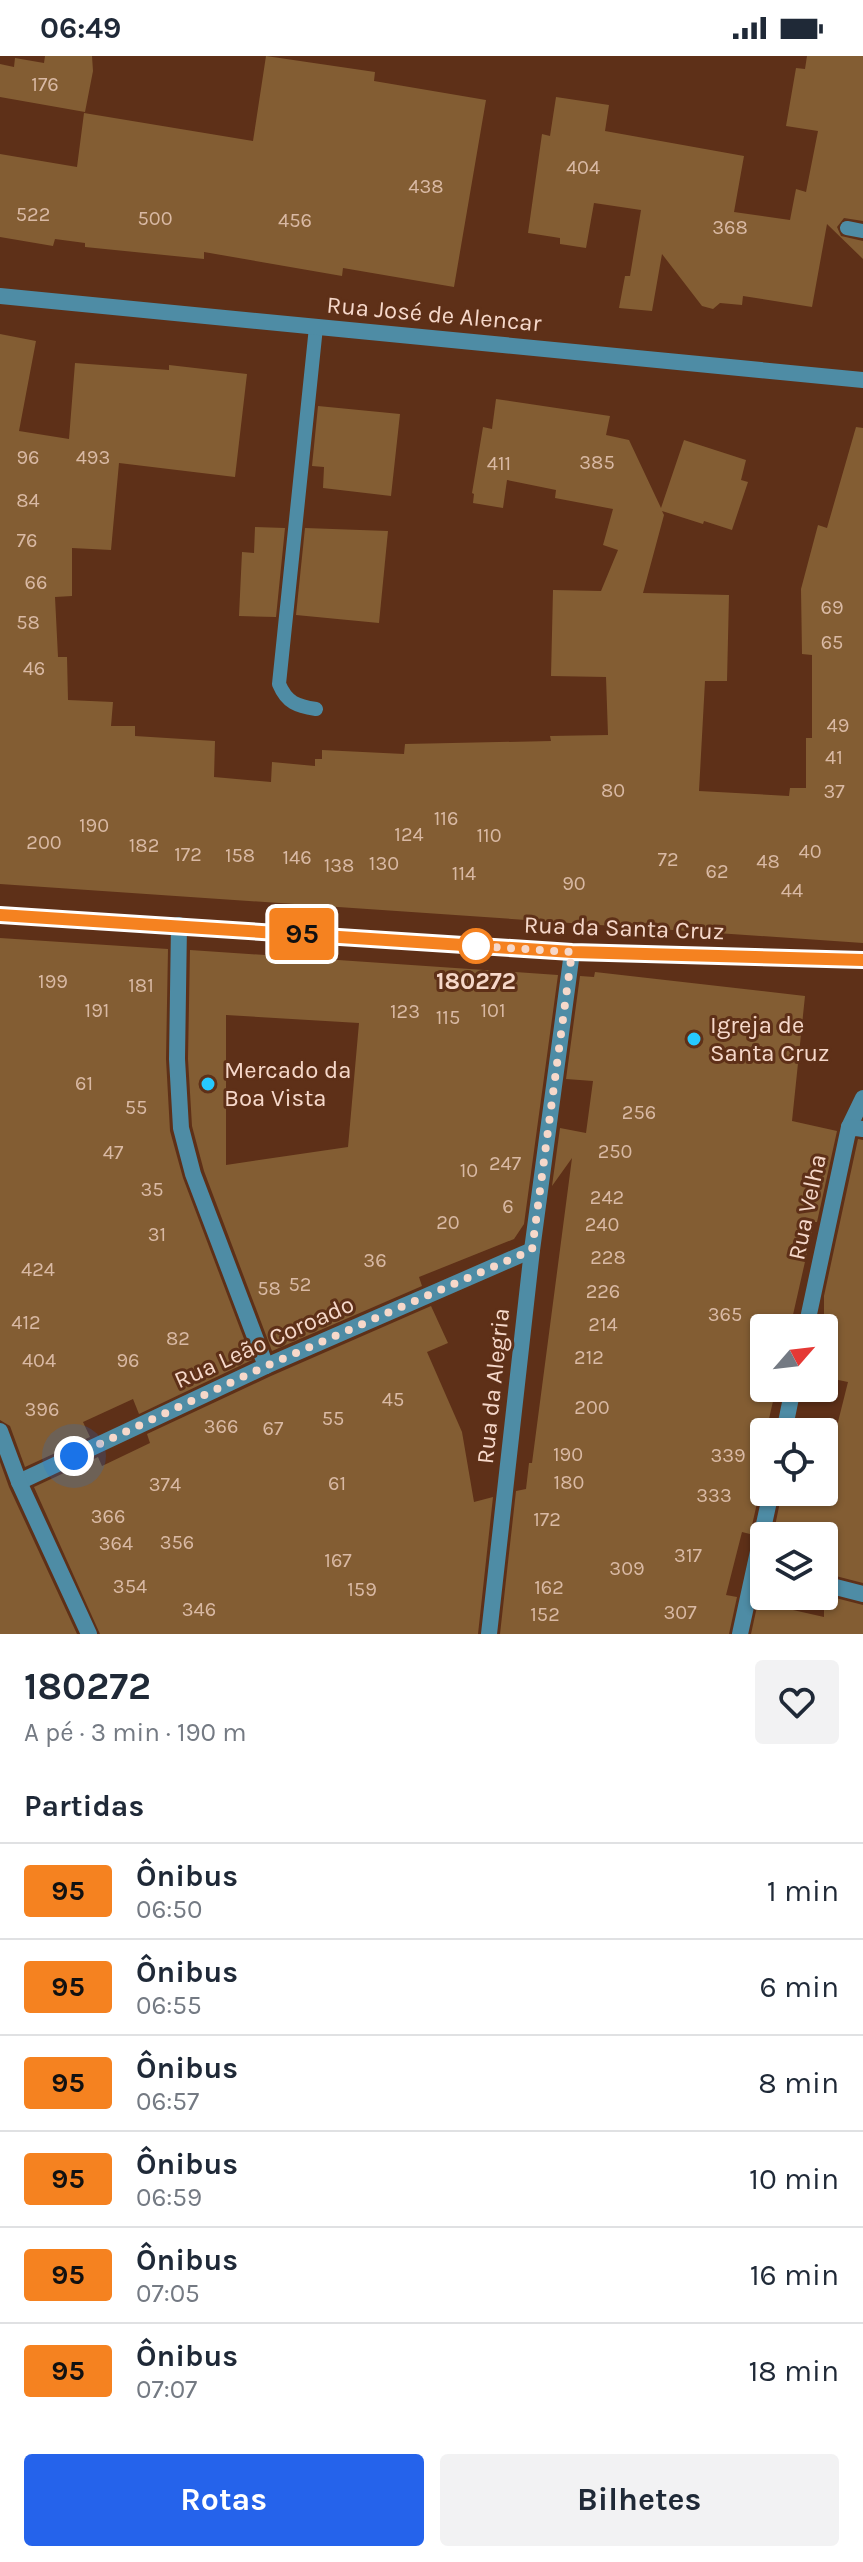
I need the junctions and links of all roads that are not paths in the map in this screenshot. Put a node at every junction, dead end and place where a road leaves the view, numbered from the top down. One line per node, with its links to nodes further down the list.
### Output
1 (847, 228): 2 (lane)
2 (863, 231)
3 (0, 296): 4 (street, Rua José de Alencar)
4 (316, 327): 5 (street, Rua José de Alencar); 6 (lane)
5 (863, 380)
6 (316, 709)
7 (0, 915): 8 (street, Rua da Santa Cruz)
8 (179, 925): 9 (street, Rua da Santa Cruz); 15 (street)
9 (572, 952): 10 (street, Rua da Santa Cruz); 13 (street, Rua da Alegria)
10 (863, 960)
11 (863, 1098): 12 (street, Rua Velha)
12 (856, 1128): 14 (street, Rua Velha)
13 (532, 1250): 15 (street, Rua Leão Coroado); 22 (street, Rua da Alegria)
14 (810, 1314)
15 (266, 1366): 17 (street, Rua Leão Coroado)
16 (0, 1431): 17 (street)
17 (19, 1482): 21 (street)
18 (838, 1588): 19 (street)
19 (863, 1594)
20 (750, 1601): 23 (street)
21 (89, 1634)
22 (489, 1634)
23 (740, 1634)

